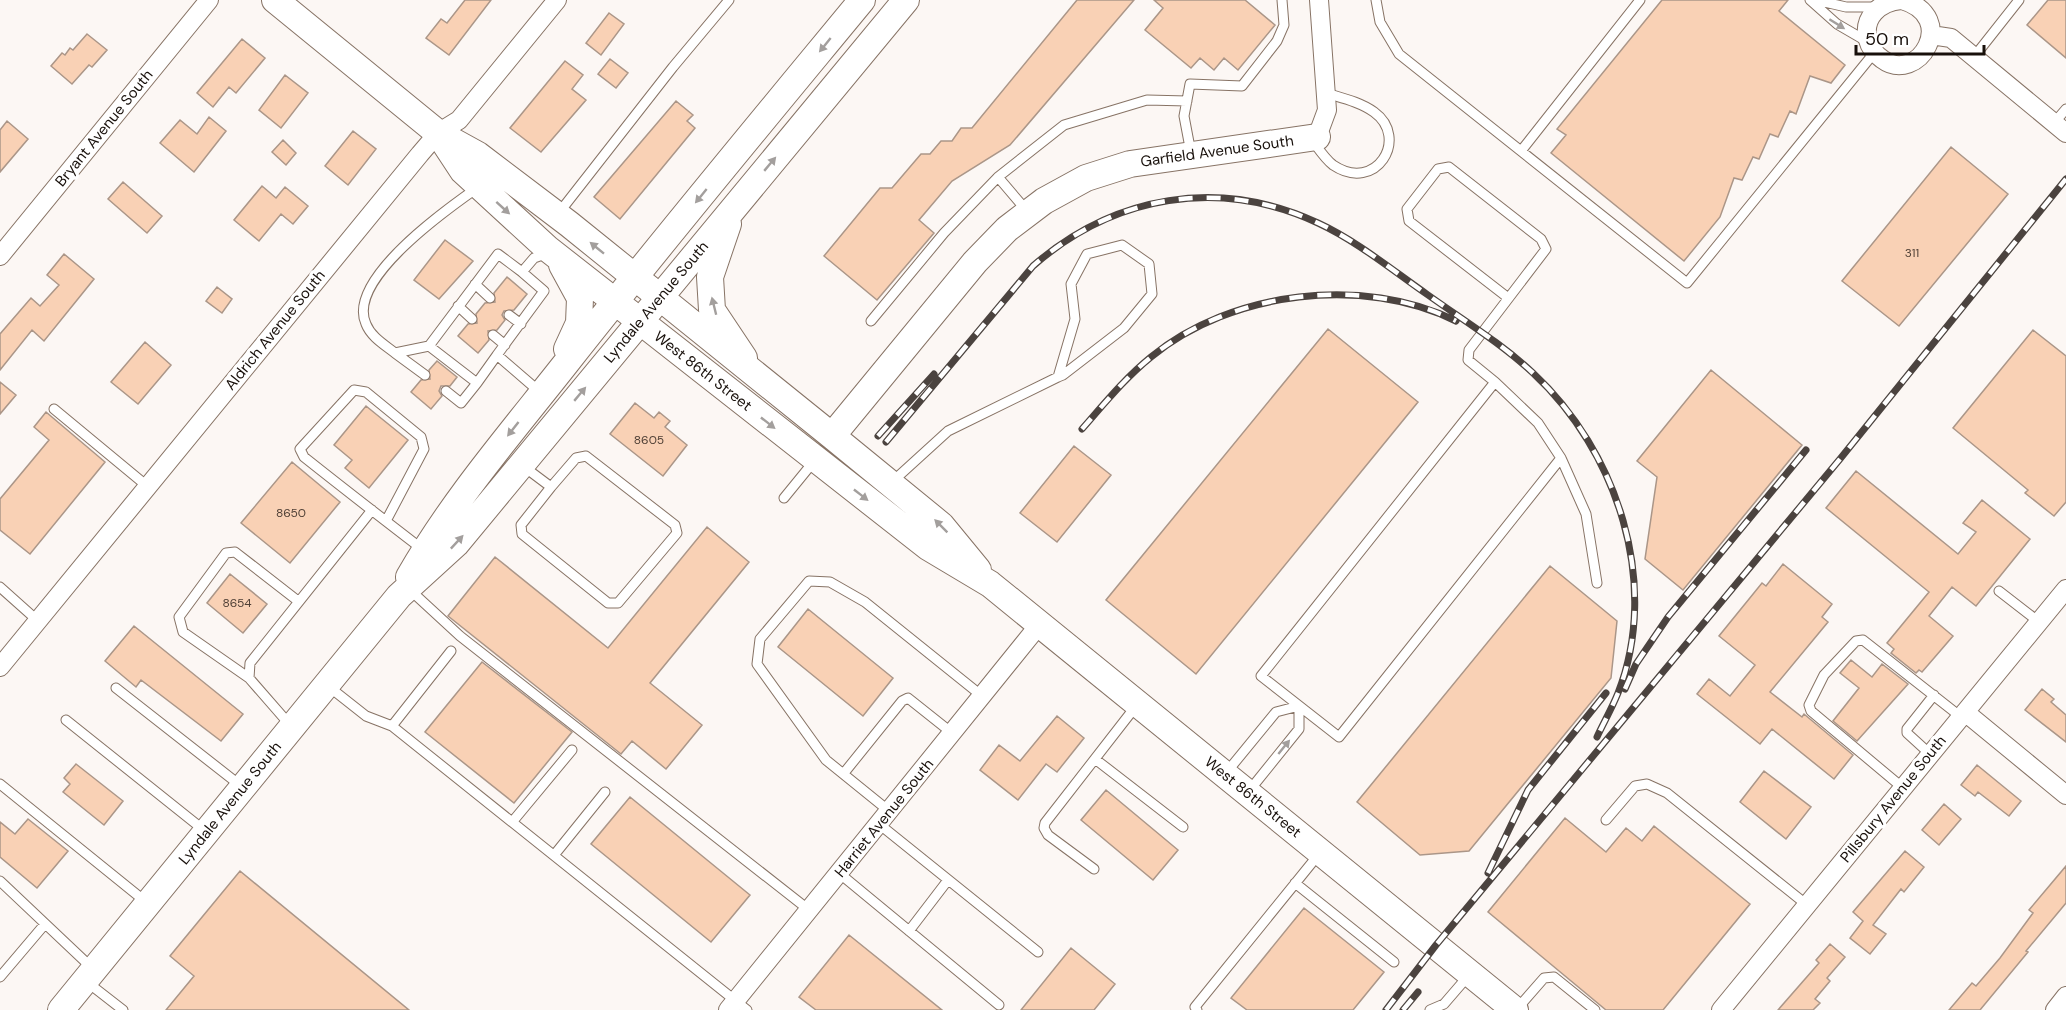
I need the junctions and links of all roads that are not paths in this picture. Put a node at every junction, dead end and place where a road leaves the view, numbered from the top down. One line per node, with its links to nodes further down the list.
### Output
1 (208, 0): 31 (street, Bryant Avenue South)
2 (275, 0): 21 (street, West 86th Street)
3 (557, 0): 21 (street, Aldrich Avenue South)
4 (729, 0): 29 (lane)
5 (862, 0): 33 (street, Lyndale Avenue South, one-way to 33)
6 (906, 0): 27 (street, Lyndale Avenue South, one-way to 6)
7 (1282, 0): 19 (lane)
8 (1319, 0): 18 (street)
9 (1376, 0): 23 (lane)
10 (1640, 0): 23 (lane)
11 (1810, 0): 16 (lane, one-way to 16)
12 (1816, 0): 14 (lane)
13 (2019, 0): 17 (lane)
14 (1892, 2): 15 (street); 16 (street)
15 (1931, 35): 16 (street); 17 (street)
16 (1871, 47): 23 (lane)
17 (1974, 57): 20 (street)
18 (1326, 93): 22 (street); 22 (lane)
19 (1187, 101): 24 (lane); 25 (lane)
20 (2062, 122)
21 (438, 133): 26 (street, West 86th Street); 29 (street, West 86th Street); 64 (street, Aldrich Avenue South)
22 (1313, 138): 24 (street, Garfield Avenue South)
23 (1521, 151)
24 (1191, 153): 28 (street, Garfield Avenue South)
25 (998, 177): 28 (lane); 43 (lane)
26 (479, 186): 30 (street, West 86th Street, one-way to 30); 48 (lane)
27 (733, 209): 37 (street, Lyndale Avenue South); 51 (street, one-way to 27)
28 (1029, 213): 59 (street, Garfield Avenue South)
29 (557, 216): 33 (street, West 86th Street, one-way to 29)
30 (553, 252): 32 (lane); 38 (street, West 86th Street); 50 (street)
31 (0, 256)
32 (522, 272): 34 (lane); 44 (lane)
33 (634, 278): 37 (street, West 86th Street); 38 (street, Lyndale Avenue South)
34 (475, 284): 36 (lane); 39 (lane)
35 (1507, 297): 35 (lane); 54 (lane)
36 (490, 298)
37 (659, 298): 42 (street, Lyndale Avenue South); 51 (street, West 86th Street)
38 (615, 301): 42 (street, West 86th Street); 50 (street, Lyndale Avenue South)
39 (458, 306): 41 (lane); 47 (lane)
40 (510, 315): 44 (lane)
41 (472, 319)
42 (640, 321): 61 (street, West 86th Street, one-way to 61); 62 (street, Lyndale Avenue South, one-way to 42)
43 (870, 321)
44 (520, 324): 46 (lane)
45 (493, 335): 46 (lane)
46 (505, 345): 49 (lane)
47 (429, 346): 48 (lane); 55 (lane)
48 (395, 353): 52 (lane)
49 (497, 355): 55 (lane); 57 (lane)
50 (565, 364): 57 (street, Lyndale Avenue South)
51 (753, 374): 59 (street, West 86th Street)
52 (425, 375)
53 (1058, 377): 53 (lane); 63 (lane)
54 (1495, 382): 60 (lane); 88 (lane)
55 (477, 383): 56 (lane)
56 (446, 391)
57 (542, 393): 69 (street, Lyndale Avenue South, one-way to 69)
58 (54, 409): 64 (lane)
59 (832, 436): 61 (street, Garfield Avenue South); 63 (street, West 86th Street)
60 (1561, 458): 70 (lane); 88 (lane)
61 (815, 460): 66 (lane); 71 (street, West 86th Street, one-way to 71)
62 (521, 465): 65 (lane); 73 (street, Lyndale Avenue South, one-way to 62)
63 (890, 484): 71 (street, West 86th Street, one-way to 63)
64 (147, 486): 77 (street, Aldrich Avenue South)
65 (551, 487): 65 (lane)
66 (784, 498)
67 (372, 510): 68 (lane); 68 (lane); 76 (lane)
68 (386, 521): 69 (lane)
69 (424, 551): 73 (street, Lyndale Avenue South)
70 (1597, 582)
71 (990, 584): 79 (street, West 86th Street)
72 (0, 587): 77 (lane)
73 (404, 589): 83 (street, Lyndale Avenue South); 120 (lane)
74 (2066, 589): 78 (street, Pillsbury Avenue South)
75 (1999, 591): 78 (lane)
76 (298, 601): 82 (lane); 82 (lane)
77 (38, 621): 81 (street, Aldrich Avenue South)
78 (2039, 622): 89 (street, Pillsbury Avenue South)
79 (1040, 625): 86 (street, Harriet Avenue South); 87 (street, West 86th Street)
80 (451, 651): 91 (lane)
81 (0, 667)
82 (249, 678): 92 (lane)
83 (326, 685): 91 (lane); 92 (street, Lyndale Avenue South)
84 (116, 688): 100 (lane)
85 (1934, 695): 89 (lane); 95 (lane); 101 (lane)
86 (982, 696): 93 (street, Harriet Avenue South); 97 (lane)
87 (1138, 704): 96 (lane); 98 (street, West 86th Street)
88 (1299, 706): 98 (lane); 103 (lane, one-way to 88)
89 (1963, 714): 95 (street, Pillsbury Avenue South); 104 (street)
90 (66, 720): 109 (lane)
91 (392, 726): 107 (lane)
92 (292, 727): 100 (street, Lyndale Avenue South)
93 (952, 733): 97 (lane); 105 (street, Harriet Avenue South)
94 (572, 750): 107 (lane)
95 (1930, 754): 101 (street, Pillsbury Avenue South)
96 (1095, 759): 108 (lane); 112 (lane)
97 (844, 774): 105 (lane)
98 (1225, 774): 103 (street, West 86th Street)
99 (0, 784): 118 (lane)
100 (243, 787): 109 (street, Lyndale Avenue South)
101 (1903, 788): 119 (street, Pillsbury Avenue South)
102 (605, 792): 111 (lane)
103 (1248, 793): 110 (street, West 86th Street)
104 (2066, 795)
105 (884, 817): 113 (street, Harriet Avenue South); 114 (lane)
106 (1606, 820): 119 (lane)
107 (513, 821): 111 (lane)
108 (1183, 827)
109 (206, 832): 118 (street, Lyndale Avenue South)
110 (1320, 852): 115 (lane); 125 (street, West 86th Street)
111 (555, 854): 130 (lane)
112 (1094, 869)
113 (839, 873): 120 (street, Harriet Avenue South); 122 (lane)
114 (948, 880): 122 (lane); 123 (lane)
115 (1295, 883): 124 (lane); 132 (lane)
116 (4, 884): 117 (lane); 121 (lane)
117 (0, 896)
118 (148, 904): 126 (street, Lyndale Avenue South)
119 (1807, 905): 137 (street, Pillsbury Avenue South)
120 (809, 910): 130 (street, Harriet Avenue South)
121 (45, 924): 126 (lane); 127 (lane)
122 (909, 931): 129 (lane)
123 (1038, 951)
124 (1394, 962)
125 (1471, 974): 134 (lane); 135 (street, West 86th Street)
126 (90, 975): 131 (street, Lyndale Avenue South); 133 (lane)
127 (0, 977)
128 (2066, 996): 138 (street)
129 (999, 1005)
130 (737, 1006)
131 (66, 1008)
132 (1193, 1009)
133 (123, 1010)
134 (1430, 1010)
135 (1516, 1010): 136 (lane)
136 (1595, 1010)
137 (1721, 1010)
138 (2055, 1010)

